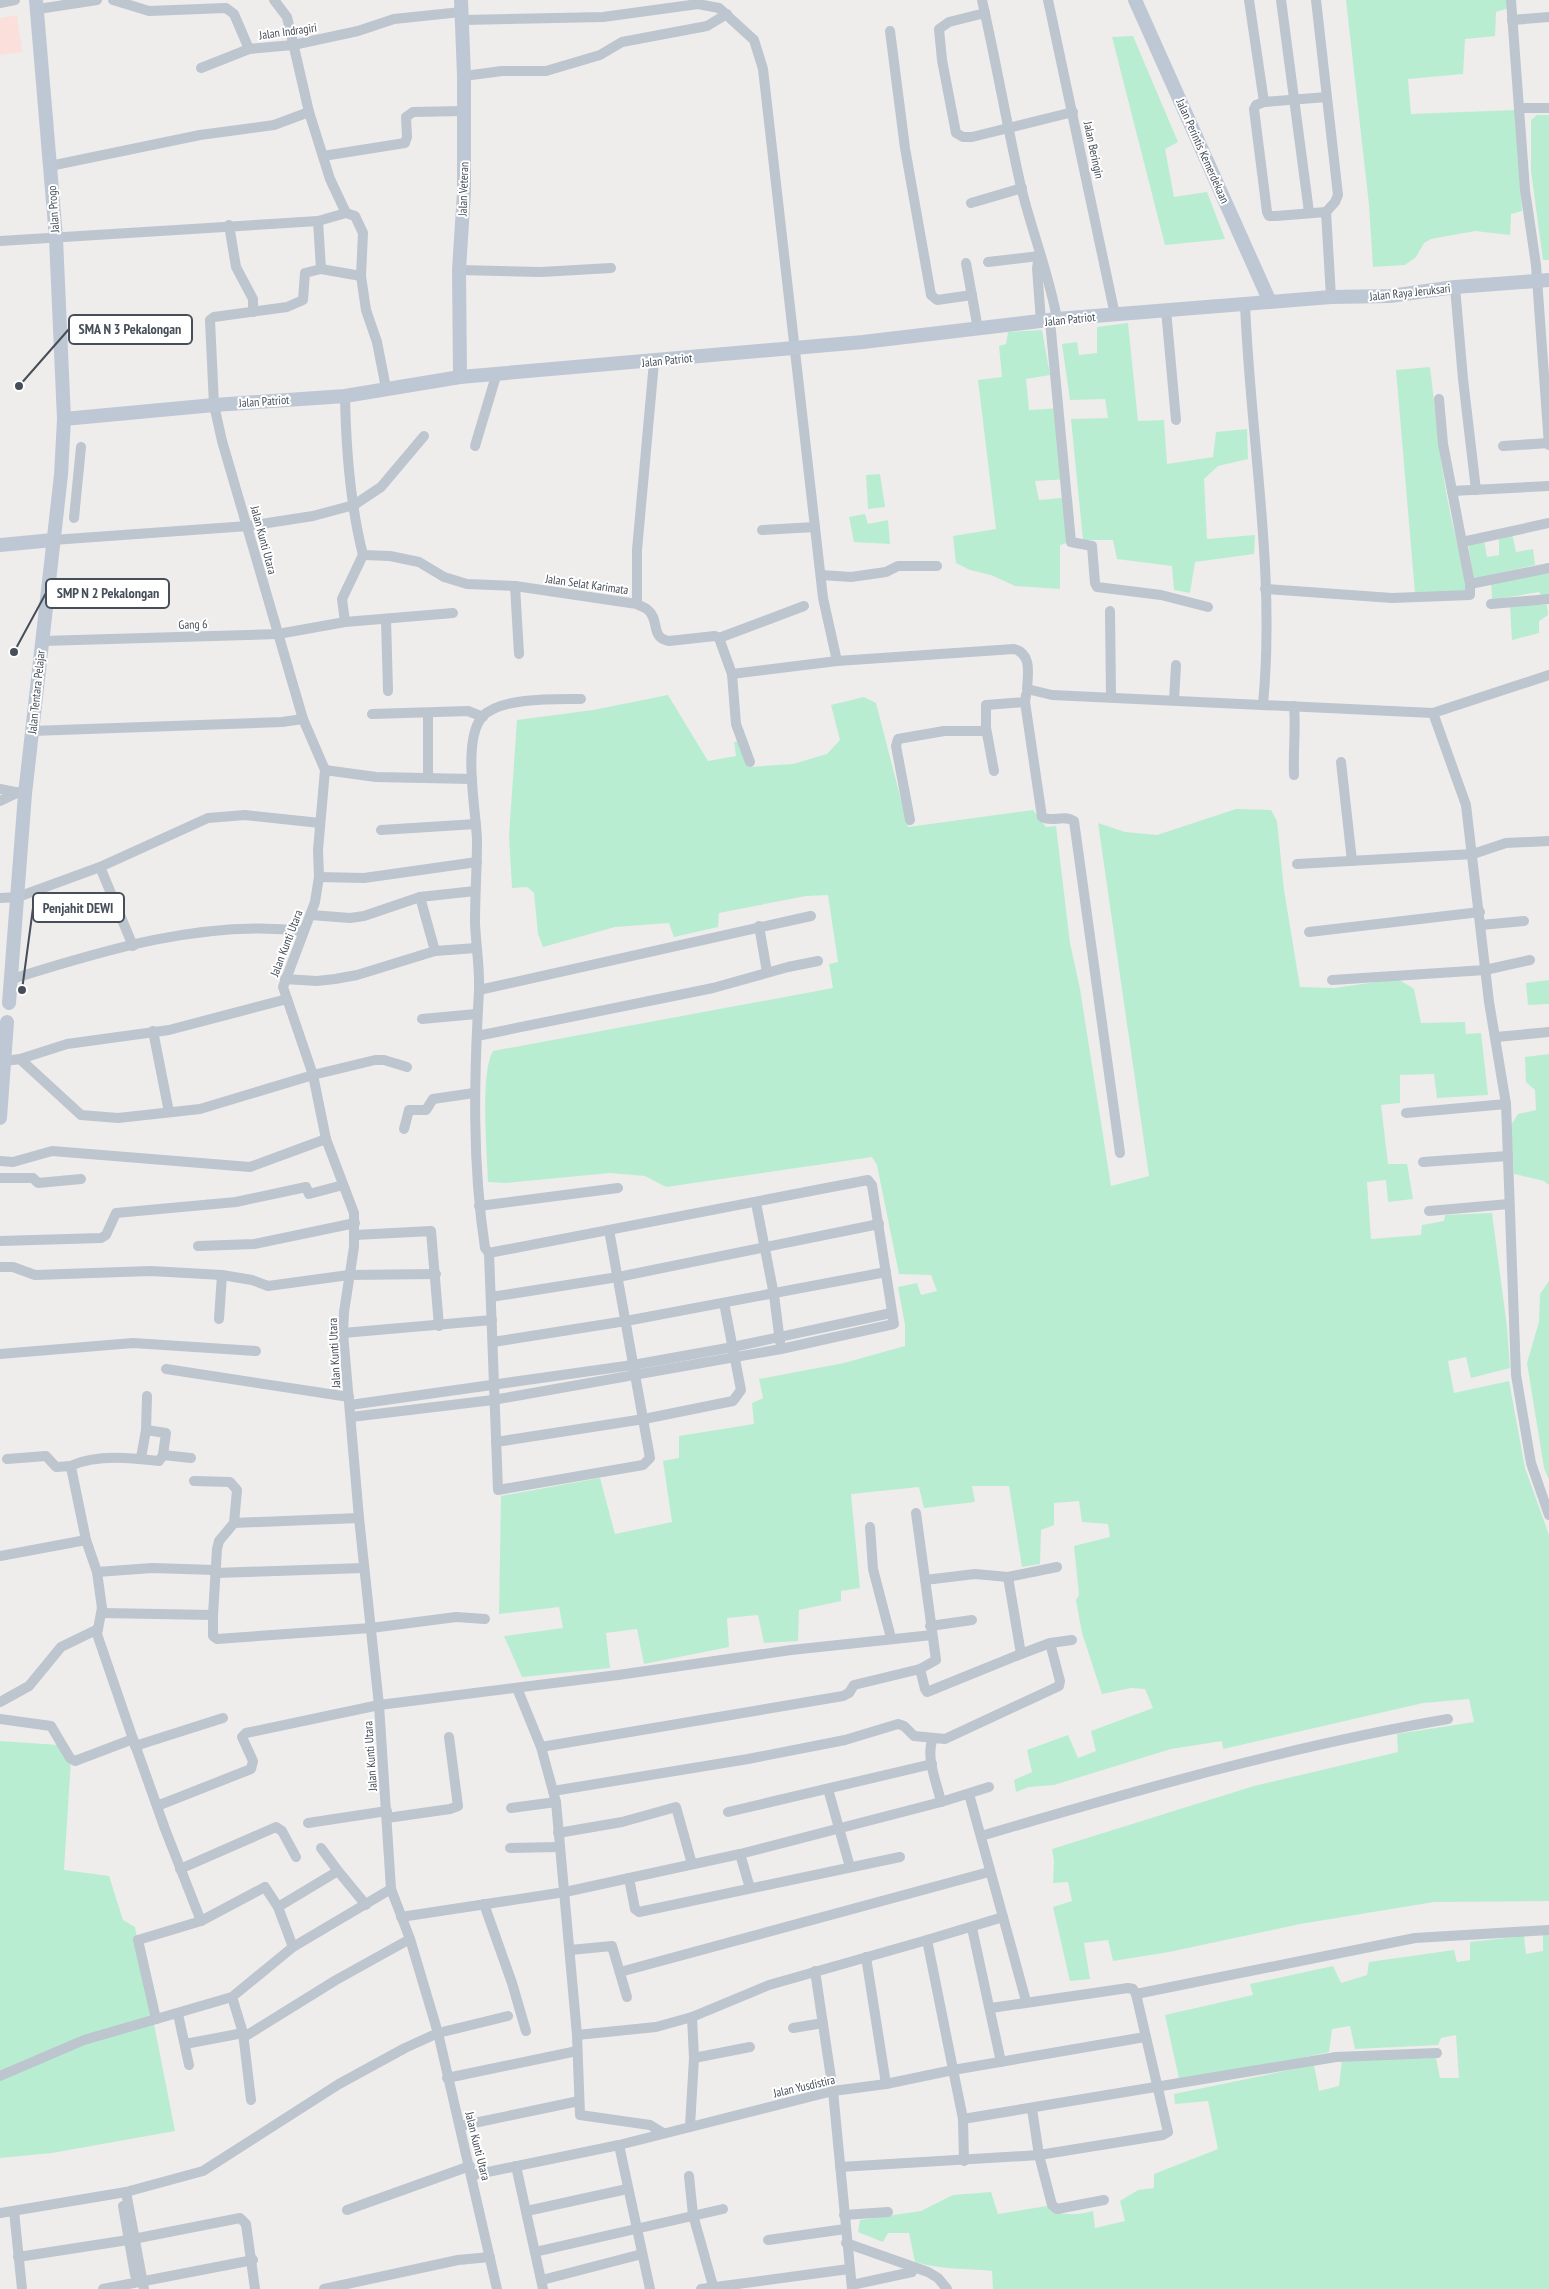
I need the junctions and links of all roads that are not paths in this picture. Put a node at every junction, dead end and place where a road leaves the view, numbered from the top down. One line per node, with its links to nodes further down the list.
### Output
1 (15, 0): 12 (street)
2 (97, 0): 13 (street)
3 (113, 0): 21 (street, Jalan Indragiri)
4 (274, 0): 20 (street)
5 (982, 0): 15 (street)
6 (1048, 0): 31 (street, Jalan Beringin)
7 (1135, 0): 55 (street, Jalan Perintis Kemerdekaan)
8 (1249, 0): 26 (street)
9 (1281, 0): 25 (street)
10 (1316, 0): 24 (street)
11 (1511, 0): 18 (street)
12 (0, 3)
13 (37, 4): 34 (street, Jalan Progo)
14 (462, 11): 16 (street, Jalan Indragiri); 20 (street, Jalan Indragiri); 23 (street, Jalan Veteran)
15 (985, 13): 32 (street); 32 (street)
16 (727, 14): 23 (street); 63 (street)
17 (1549, 17): 18 (street)
18 (1512, 20): 27 (street)
19 (890, 31): 53 (street)
20 (293, 45): 21 (street, Jalan Indragiri); 29 (street)
21 (249, 49): 22 (street)
22 (201, 68)
23 (464, 76): 30 (street, Jalan Veteran)
24 (1327, 97): 25 (street); 38 (street)
25 (1293, 98): 26 (street); 37 (street)
26 (1264, 102): 37 (street)
27 (1518, 108): 28 (street); 50 (street)
28 (1549, 108)
29 (309, 112): 33 (street); 34 (street)
30 (464, 112): 33 (street); 49 (street, Jalan Veteran)
31 (1073, 112): 32 (street); 57 (street, Jalan Beringin)
32 (1008, 128): 35 (street)
33 (323, 156): 39 (street)
34 (50, 166): 42 (street, Jalan Progo)
35 (1022, 188): 36 (street); 44 (street)
36 (971, 203)
37 (1309, 212): 38 (street)
38 (1326, 212): 54 (street)
39 (346, 213): 40 (street); 51 (street)
40 (318, 221): 41 (street); 48 (street)
41 (229, 226): 42 (street); 59 (street)
42 (56, 238): 43 (street); 71 (street, Jalan Progo)
43 (0, 241)
44 (1039, 256): 45 (street); 60 (street)
45 (988, 262)
46 (966, 263): 53 (street)
47 (611, 268): 49 (street)
48 (321, 270): 51 (street); 59 (street)
49 (459, 270): 66 (street, Jalan Veteran)
50 (1539, 275): 52 (street, Jalan Raya Jeruksari); 62 (street)
51 (362, 276): 67 (street)
52 (1455, 287): 54 (street, Jalan Raya Jeruksari); 81 (street)
53 (972, 295): 61 (street)
54 (1331, 297): 55 (street, Jalan Raya Jeruksari)
55 (1270, 302): 56 (street, Jalan Patriot)
56 (1245, 303): 58 (street, Jalan Patriot); 98 (street)
57 (1114, 310): 58 (street, Jalan Patriot); 60 (street, Jalan Patriot)
58 (1166, 310): 72 (street)
59 (254, 312): 70 (street, Jalan Kunti Utara)
60 (1049, 320): 61 (street, Jalan Patriot); 103 (street)
61 (977, 326): 63 (street, Jalan Patriot)
62 (1545, 346): 74 (street)
63 (793, 348): 64 (street, Jalan Patriot); 87 (street)
64 (654, 362): 65 (street, Jalan Patriot); 100 (street)
65 (496, 376): 66 (street, Jalan Patriot); 75 (street)
66 (460, 378): 67 (street, Jalan Patriot)
67 (386, 388): 68 (street, Jalan Patriot)
68 (345, 396): 70 (street, Jalan Patriot); 83 (street)
69 (1439, 398): 82 (street)
70 (214, 405): 71 (street, Jalan Patriot); 86 (street, Jalan Kunti Utara)
71 (64, 419): 78 (street, Jalan Tentara Pelajar)
72 (1176, 420)
73 (424, 436): 83 (street)
74 (1549, 441): 76 (street)
75 (475, 446)
76 (1503, 446)
77 (81, 447): 79 (street)
78 (61, 475): 79 (street); 89 (street, Jalan Tentara Pelajar)
79 (79, 478): 84 (street)
80 (1549, 486): 81 (street)
81 (1476, 490): 82 (street)
82 (1452, 491): 90 (street)
83 (354, 505): 86 (street); 92 (street)
84 (74, 518)
85 (1549, 524): 90 (street)
86 (248, 526): 89 (street); 108 (street, Jalan Kunti Utara)
87 (815, 527): 88 (street); 95 (street)
88 (762, 530)
89 (53, 540): 91 (street); 110 (street, Jalan Tentara Pelajar)
90 (1462, 542): 96 (street)
91 (0, 545)
92 (363, 555): 97 (street, Jalan Selat Karimata); 107 (street)
93 (937, 566): 95 (street)
94 (1549, 568): 96 (street)
95 (821, 575): 112 (street)
96 (1470, 584): 98 (street)
97 (515, 586): 100 (street, Jalan Selat Karimata); 111 (street)
98 (1266, 588): 122 (street)
99 (1549, 599): 101 (street)
100 (637, 604): 109 (street, Jalan Selat Karimata)
101 (1491, 604)
102 (804, 606): 109 (street)
103 (1208, 607)
104 (1110, 612): 118 (street)
105 (453, 613): 106 (street, Gang 6)
106 (386, 620): 107 (street, Gang 6); 117 (street)
107 (345, 622): 108 (street, Gang 6)
108 (278, 634): 110 (street, Gang 6); 128 (street, Jalan Kunti Utara)
109 (719, 638): 114 (street)
110 (42, 641): 130 (street, Jalan Tentara Pelajar)
111 (519, 654)
112 (837, 661): 114 (street); 116 (street)
113 (1176, 665): 120 (street)
114 (732, 674): 131 (street)
115 (1549, 675): 124 (street)
116 (1027, 689): 118 (street); 121 (street)
117 (388, 691)
118 (1111, 697): 120 (street)
119 (581, 699): 127 (street)
120 (1174, 700): 122 (street)
121 (1025, 702): 129 (street); 196 (street)
122 (1263, 704): 123 (street)
123 (1294, 706): 124 (street); 135 (street)
124 (1433, 713): 146 (street)
125 (372, 714): 126 (street)
126 (428, 714): 127 (street); 136 (street)
127 (483, 716): 137 (street)
128 (303, 719): 130 (street); 133 (street, Jalan Kunti Utara)
129 (986, 728): 134 (street); 141 (street)
130 (32, 731): 139 (street, Jalan Tentara Pelajar)
131 (750, 762)
132 (1341, 762): 147 (street)
133 (325, 770): 136 (street); 142 (street, Jalan Kunti Utara)
134 (994, 771)
135 (1294, 775)
136 (428, 777): 137 (street)
137 (472, 779): 143 (street)
138 (0, 789): 139 (street)
139 (22, 793): 140 (street); 153 (street, Jalan Tentara Pelajar)
140 (0, 802)
141 (910, 820)
142 (320, 823): 150 (street); 151 (street, Jalan Kunti Utara)
143 (476, 824): 144 (street); 148 (street)
144 (380, 830)
145 (1549, 841): 146 (street)
146 (1473, 854): 147 (street); 156 (street)
147 (1352, 861): 149 (street)
148 (477, 862): 151 (street); 152 (street)
149 (1296, 864)
150 (100, 867): 153 (street); 164 (street)
151 (319, 877): 157 (street, Jalan Kunti Utara)
152 (474, 891): 154 (street); 165 (street)
153 (18, 897): 155 (street); 171 (street, Jalan Tentara Pelajar)
154 (420, 897): 157 (street); 166 (street)
155 (0, 898)
156 (1480, 912): 160 (street); 163 (street)
157 (311, 915): 162 (street, Jalan Kunti Utara)
158 (811, 916): 161 (street)
159 (1524, 921): 160 (street)
160 (1481, 925): 169 (street)
161 (759, 926): 170 (street); 174 (street)
162 (303, 932): 164 (street); 172 (street, Jalan Kunti Utara)
163 (1309, 932)
164 (133, 946): 171 (street)
165 (476, 948): 166 (street); 174 (street)
166 (435, 951): 172 (street)
167 (1530, 960): 169 (street)
168 (818, 961): 170 (street)
169 (1485, 970): 173 (street); 183 (street)
170 (767, 972): 182 (street)
171 (8, 975): 175 (street, Jalan Tentara Pelajar)
172 (285, 979): 176 (street, Jalan Kunti Utara)
173 (1332, 980)
174 (479, 990): 177 (street)
175 (5, 1000): 179 (street, Jalan Tentara Pelajar)
176 (287, 1000): 180 (street); 187 (street, Jalan Kunti Utara)
177 (476, 1014): 178 (street); 182 (street)
178 (422, 1019)
179 (4, 1024): 185 (street, Jalan Tentara Pelajar)
180 (153, 1032): 184 (street); 191 (street)
181 (1549, 1032): 183 (street)
182 (477, 1036): 188 (street)
183 (1496, 1037): 189 (street)
184 (20, 1059): 185 (street); 191 (street)
185 (5, 1060): 190 (street, Jalan Tentara Pelajar)
186 (407, 1067): 187 (street)
187 (313, 1075): 191 (street); 195 (street, Jalan Kunti Utara)
188 (474, 1093): 194 (street); 206 (street)
189 (1506, 1104): 192 (street); 197 (street)
190 (0, 1110): 193 (street, Jalan Tentara Pelajar)
191 (168, 1112)
192 (1406, 1113)
193 (0, 1118)
194 (404, 1129)
195 (326, 1139): 198 (street); 202 (street, Jalan Kunti Utara)
196 (1120, 1153)
197 (1508, 1156): 199 (street); 205 (street)
198 (0, 1161)
199 (1423, 1162)
200 (0, 1178): 201 (street)
201 (81, 1179)
202 (343, 1185): 208 (street, Jalan Kunti Utara); 212 (street)
203 (618, 1188): 206 (street)
204 (756, 1203): 209 (street); 210 (street); 214 (street)
205 (1509, 1204): 207 (street); 254 (street)
206 (479, 1206): 215 (street)
207 (1429, 1211)
208 (355, 1222): 211 (street, Jalan Kunti Utara); 213 (street)
209 (879, 1224): 214 (street); 217 (street)
210 (609, 1230): 215 (street); 221 (street)
211 (355, 1235): 218 (street); 220 (street, Jalan Kunti Utara)
212 (0, 1241)
213 (198, 1246)
214 (765, 1248): 221 (street); 222 (street)
215 (489, 1252): 223 (street)
216 (0, 1267): 219 (street)
217 (886, 1272): 222 (street); 225 (street)
218 (436, 1274): 220 (street); 229 (street)
219 (222, 1275): 220 (street); 226 (street)
220 (349, 1275): 230 (street, Jalan Kunti Utara)
221 (618, 1277): 223 (street); 228 (street)
222 (774, 1294): 224 (street); 231 (street)
223 (491, 1296): 227 (street)
224 (724, 1303): 228 (street); 235 (street)
225 (891, 1313): 231 (street); 233 (street)
226 (220, 1319)
227 (492, 1320): 229 (street); 232 (street)
228 (626, 1321): 232 (street); 238 (street)
229 (439, 1326): 230 (street)
230 (343, 1333): 242 (street, Jalan Kunti Utara)
231 (779, 1337): 233 (street); 235 (street)
232 (493, 1342): 239 (street)
233 (781, 1349): 235 (street)
234 (256, 1351): 236 (street)
235 (734, 1352): 238 (street); 244 (street)
236 (0, 1354)
237 (166, 1369): 242 (street)
238 (634, 1370): 239 (street); 241 (street); 244 (street)
239 (493, 1386): 241 (street); 242 (street)
240 (147, 1396): 245 (street)
241 (493, 1400): 243 (street); 246 (street)
242 (349, 1401): 243 (street, Jalan Kunti Utara)
243 (351, 1417): 255 (street, Jalan Kunti Utara)
244 (644, 1419): 246 (street); 246 (street)
245 (146, 1430): 247 (street); 248 (street)
246 (496, 1442)
247 (163, 1455): 248 (street); 249 (street)
248 (141, 1458): 251 (street)
249 (191, 1458)
250 (7, 1459): 251 (street)
251 (71, 1466): 258 (street)
252 (194, 1481): 256 (street)
253 (916, 1513): 265 (street)
254 (1549, 1515)
255 (359, 1518): 256 (street); 261 (street, Jalan Kunti Utara)
256 (234, 1523): 263 (street)
257 (870, 1527): 273 (street)
258 (86, 1540): 259 (street); 262 (street)
259 (0, 1556)
260 (1057, 1567): 264 (street)
261 (364, 1568): 263 (street); 270 (street, Jalan Kunti Utara)
262 (97, 1572): 263 (street); 266 (street)
263 (215, 1572): 267 (street)
264 (1008, 1577): 265 (street); 276 (street)
265 (925, 1580): 272 (street)
266 (102, 1614): 267 (street); 271 (street)
267 (213, 1614): 270 (street)
268 (484, 1619): 270 (street)
269 (972, 1620): 272 (street)
270 (371, 1628): 280 (street, Jalan Kunti Utara)
271 (98, 1629): 279 (street); 286 (street)
272 (931, 1630): 273 (street); 277 (street)
273 (891, 1638): 278 (street)
274 (1072, 1640): 275 (street)
275 (1050, 1643): 276 (street); 285 (street)
276 (1021, 1654): 277 (street)
277 (920, 1669): 287 (street)
278 (517, 1688): 280 (street); 287 (street)
279 (0, 1702)
280 (379, 1705): 295 (street); 298 (street, Jalan Kunti Utara)
281 (223, 1718): 286 (street)
282 (0, 1720): 286 (street)
283 (1448, 1720): 302 (street)
284 (449, 1737): 298 (street)
285 (933, 1738): 288 (street); 291 (street)
286 (134, 1742): 295 (street)
287 (541, 1747): 291 (street)
288 (932, 1764): 290 (street); 294 (street)
289 (989, 1787): 292 (street)
290 (828, 1789): 297 (street); 300 (street)
291 (553, 1791): 293 (street)
292 (969, 1794): 294 (street); 302 (street)
293 (556, 1802): 296 (street); 301 (street)
294 (942, 1802): 300 (street)
295 (157, 1806): 311 (street)
296 (512, 1808)
297 (728, 1812)
298 (387, 1814): 299 (street); 316 (street, Jalan Kunti Utara)
299 (308, 1823)
300 (839, 1829): 306 (street); 310 (street)
301 (558, 1833): 303 (street); 309 (street)
302 (981, 1836): 313 (street)
303 (558, 1847): 305 (street); 317 (street)
304 (322, 1848): 312 (street)
305 (510, 1848)
306 (740, 1854): 309 (street); 315 (street)
307 (296, 1857): 311 (street)
308 (900, 1857): 310 (street)
309 (692, 1864): 314 (street)
310 (850, 1867): 315 (street)
311 (180, 1868): 323 (street)
312 (338, 1871): 319 (street); 320 (street)
313 (989, 1872): 322 (street); 332 (street)
314 (629, 1878): 315 (street); 317 (street)
315 (750, 1888)
316 (391, 1889): 319 (street); 321 (street, Jalan Kunti Utara)
317 (565, 1892): 318 (street); 329 (street)
318 (484, 1904): 321 (street); 344 (street)
319 (366, 1905): 328 (street)
320 (278, 1907): 323 (street); 328 (street)
321 (401, 1917): 326 (street, Jalan Kunti Utara)
322 (1002, 1917): 324 (street); 336 (street)
323 (201, 1921): 341 (street)
324 (972, 1928): 327 (street); 337 (street)
325 (1549, 1930): 333 (street)
326 (410, 1939): 345 (street, Jalan Kunti Utara); 346 (street)
327 (927, 1940): 330 (street); 356 (street)
328 (293, 1947): 334 (street)
329 (570, 1950): 332 (street); 347 (street)
330 (866, 1957): 331 (street); 359 (street)
331 (815, 1971): 340 (street); 342 (street)
332 (620, 1972): 335 (street)
333 (1136, 1994): 336 (street); 348 (street)
334 (232, 1997): 338 (street); 346 (street)
335 (627, 1997)
336 (1026, 2001): 337 (street)
337 (990, 2008): 354 (street)
338 (178, 2014): 341 (street); 349 (street)
339 (508, 2016): 345 (street)
340 (692, 2017): 347 (street); 353 (street)
341 (156, 2019): 357 (street)
342 (823, 2023): 343 (street); 361 (street)
343 (793, 2028)
344 (526, 2031)
345 (438, 2033): 358 (street, Jalan Kunti Utara); 377 (street)
346 (243, 2035): 349 (street); 362 (street)
347 (577, 2035): 351 (street)
348 (1145, 2037): 354 (street, Jalan Yusdistira); 360 (street)
349 (185, 2044): 355 (street)
350 (750, 2047): 353 (street)
351 (577, 2051): 358 (street); 363 (street)
352 (1437, 2053): 360 (street)
353 (694, 2058): 367 (street)
354 (1001, 2062): 356 (street, Jalan Yusdistira)
355 (189, 2065)
356 (953, 2070): 359 (street, Jalan Yusdistira); 365 (street)
357 (0, 2076)
358 (447, 2078): 366 (street, Jalan Kunti Utara)
359 (886, 2084): 361 (street, Jalan Yusdistira)
360 (1158, 2086): 364 (street); 370 (street)
361 (833, 2091): 367 (street, Jalan Yusdistira); 373 (street)
362 (251, 2100)
363 (579, 2101): 366 (street); 368 (street)
364 (1032, 2109): 365 (street); 370 (street)
365 (963, 2119): 371 (street)
366 (460, 2126): 374 (street, Jalan Kunti Utara)
367 (690, 2126): 368 (street, Jalan Yusdistira)
368 (663, 2133): 369 (street, Jalan Yusdistira)
369 (619, 2145): 372 (street, Jalan Yusdistira); 376 (street)
370 (1039, 2155): 371 (street); 378 (street)
371 (964, 2160): 373 (street)
372 (516, 2166): 374 (street, Jalan Yusdistira); 382 (street)
373 (840, 2167): 385 (street)
374 (472, 2171): 380 (street, Jalan Yusdistira); 395 (street, Jalan Kunti Utara)
375 (689, 2176): 386 (street)
376 (627, 2189): 382 (street); 387 (street)
377 (123, 2192): 381 (street); 389 (street)
378 (1104, 2200)
379 (722, 2209): 386 (street)
380 (347, 2210)
381 (14, 2211): 384 (street); 394 (street)
382 (527, 2211): 392 (street)
383 (888, 2212): 385 (street)
384 (0, 2213)
385 (844, 2215): 388 (street)
386 (693, 2216): 387 (street); 401 (street)
387 (635, 2228): 392 (street); 393 (street)
388 (845, 2229): 390 (street); 391 (street)
389 (132, 2239): 394 (street); 396 (street); 400 (street)
390 (768, 2240)
391 (846, 2243): 397 (street); 411 (street)
392 (535, 2252): 399 (street)
393 (642, 2254): 399 (street); 409 (street)
394 (18, 2257): 404 (street)
395 (490, 2257): 407 (street); 408 (street, Jalan Kunti Utara)
396 (252, 2260): 400 (street); 406 (street)
397 (850, 2269): 402 (street); 403 (street)
398 (912, 2272): 403 (street)
399 (542, 2284)
400 (140, 2286): 405 (street)
401 (713, 2286): 402 (street); 410 (street)
402 (729, 2287)
403 (852, 2287)
404 (22, 2289)
405 (103, 2289)
406 (255, 2289)
407 (324, 2289)
408 (498, 2289)
409 (650, 2289)
410 (701, 2289)
411 (947, 2289)

